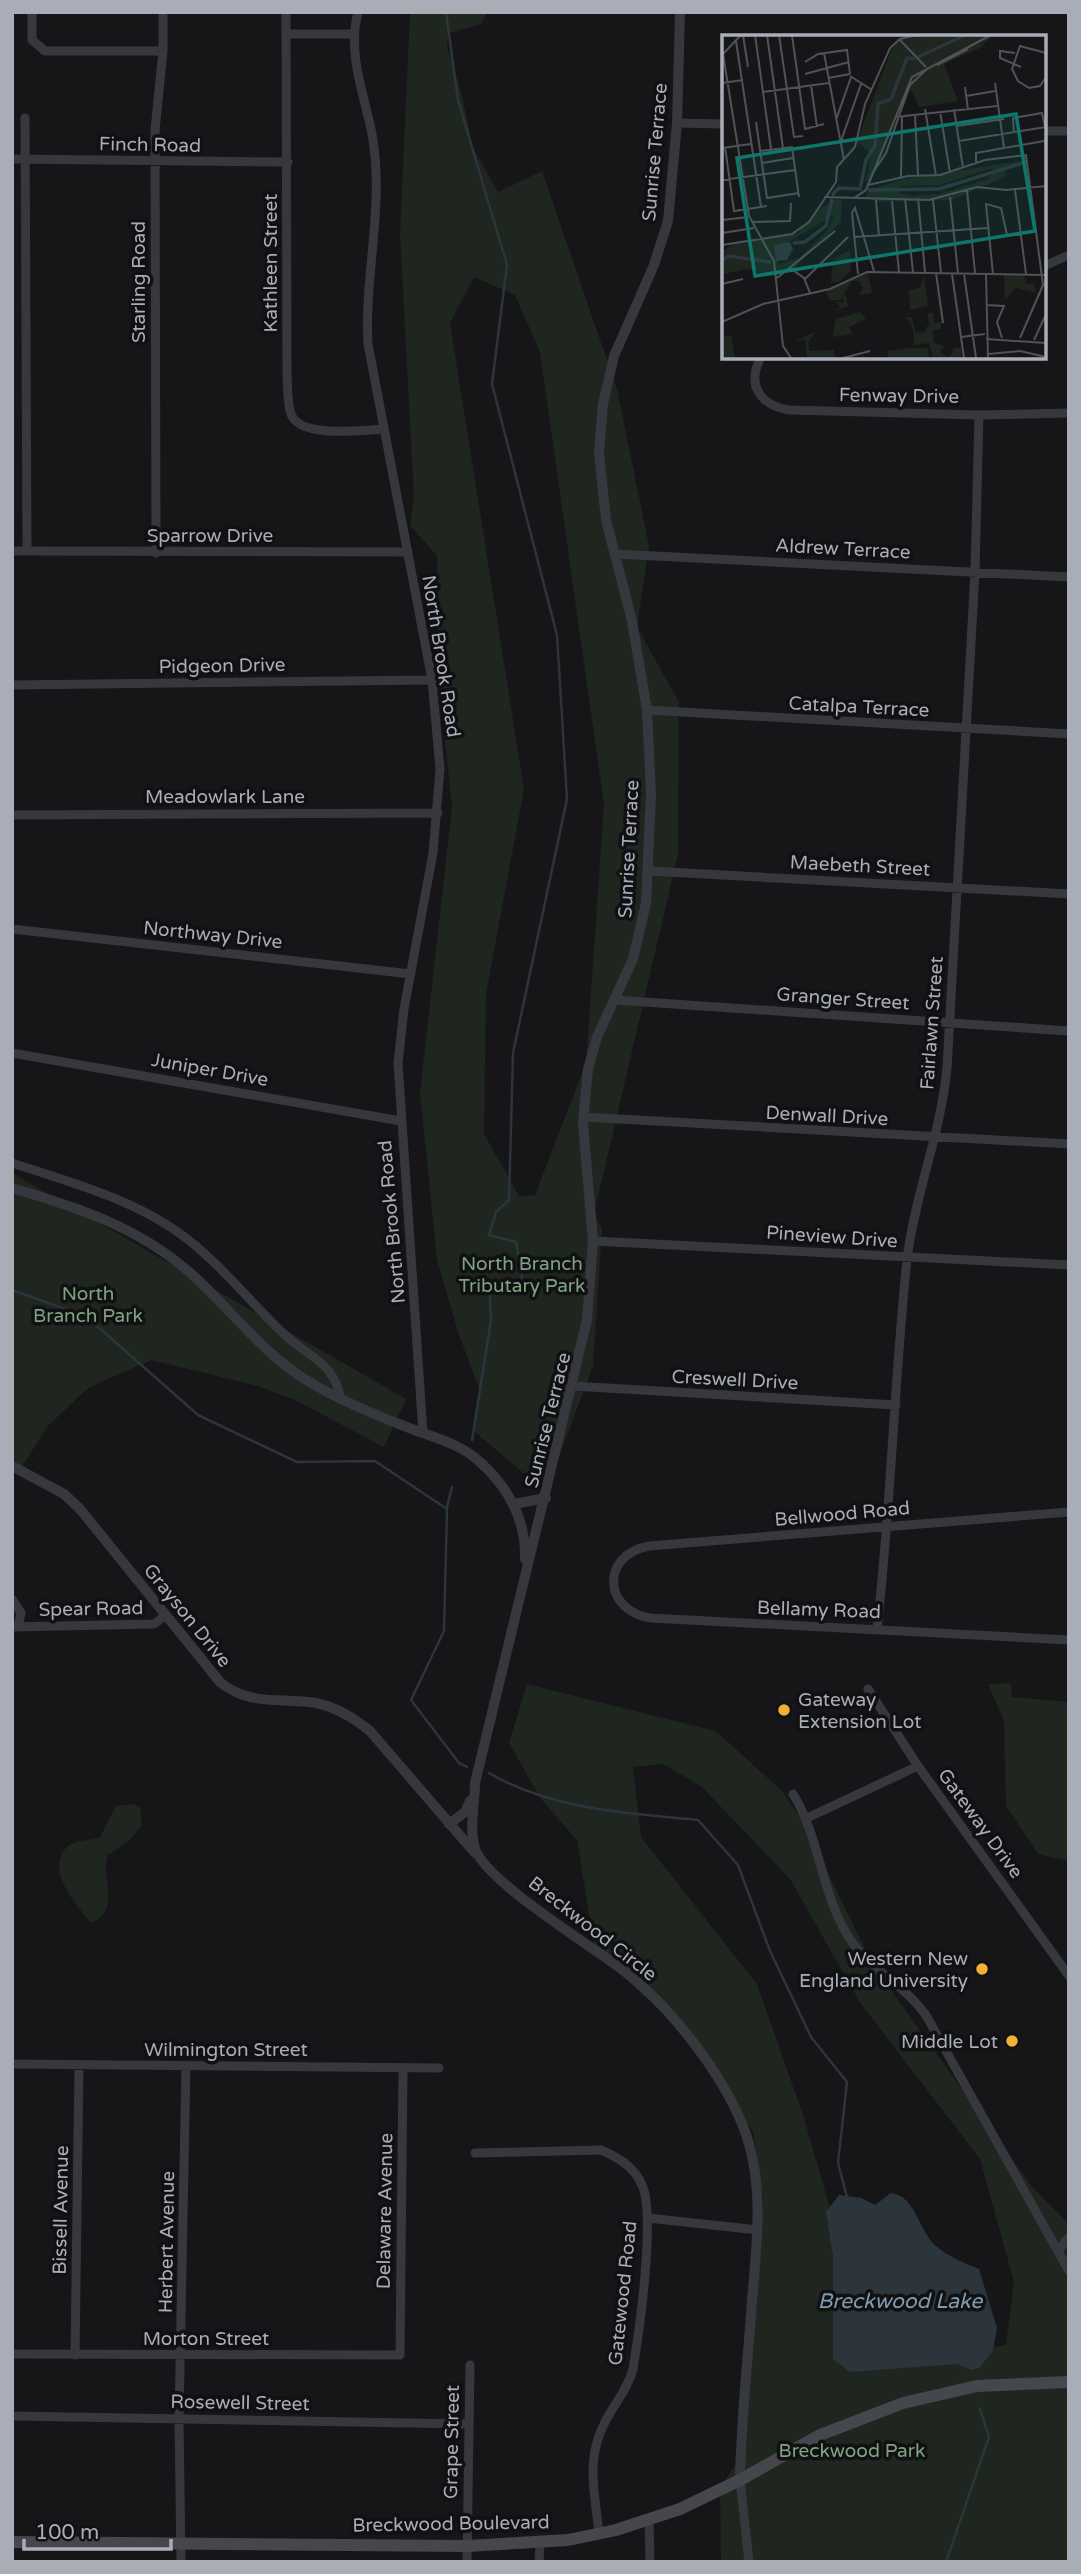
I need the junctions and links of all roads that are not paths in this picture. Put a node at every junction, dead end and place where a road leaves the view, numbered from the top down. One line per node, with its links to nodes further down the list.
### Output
1 (32, 12): 8 (street)
2 (163, 12): 8 (street, Starling Road)
3 (286, 12): 6 (street, Kathleen Street)
4 (358, 12): 7 (street, North Brook Road)
5 (680, 12): 10 (street, Sunrise Terrace)
6 (286, 34): 7 (street); 17 (street, Kathleen Street)
7 (353, 34): 23 (street, North Brook Road)
8 (163, 51): 16 (street, Starling Road)
9 (25, 118): 15 (street)
10 (677, 122): 11 (street); 28 (street, Sunrise Terrace)
11 (722, 124)
12 (1046, 131): 13 (street)
13 (1069, 131)
14 (12, 159): 15 (street, Finch Road)
15 (26, 160): 16 (street, Finch Road); 25 (street)
16 (156, 162): 17 (street, Finch Road); 27 (street, Starling Road)
17 (288, 162): 23 (street, Kathleen Street)
18 (1069, 255): 19 (street)
19 (1046, 265)
20 (760, 359): 22 (street, Fenway Drive)
21 (1069, 413): 22 (street, Fenway Drive)
22 (979, 415): 29 (street, Fairlawn Street)
23 (384, 429): 26 (street, North Brook Road)
24 (12, 551): 25 (street, Sparrow Drive)
25 (27, 551): 27 (street, Sparrow Drive)
26 (408, 552): 27 (street, Sparrow Drive); 31 (street, North Brook Road)
27 (156, 553)
28 (615, 554): 29 (street, Aldrew Terrace); 33 (street, Sunrise Terrace)
29 (975, 572): 30 (street, Aldrew Terrace); 34 (street, Fairlawn Street)
30 (1069, 577)
31 (432, 680): 32 (street, Pidgeon Drive); 36 (street, North Brook Road)
32 (12, 685)
33 (646, 710): 34 (street, Catalpa Terrace); 38 (street, Sunrise Terrace)
34 (966, 730): 35 (street, Catalpa Terrace); 39 (street, Fairlawn Street)
35 (1069, 734)
36 (438, 813): 37 (street, Meadowlark Lane); 42 (street, North Brook Road)
37 (12, 815)
38 (649, 871): 39 (street, Maebeth Street); 43 (street, Sunrise Terrace)
39 (958, 889): 40 (street, Maebeth Street); 44 (street, Fairlawn Street)
40 (1069, 894)
41 (12, 929): 42 (street, Northway Drive)
42 (411, 975): 48 (street, North Brook Road)
43 (615, 1000): 44 (street, Granger Street); 47 (street, Sunrise Terrace)
44 (948, 1023): 45 (street, Granger Street); 49 (street, Fairlawn Street)
45 (1069, 1031)
46 (12, 1052): 48 (street, Juniper Drive)
47 (583, 1117): 49 (street, Denwall Drive); 53 (street, Sunrise Terrace)
48 (401, 1121): 59 (street, North Brook Road)
49 (936, 1139): 50 (street, Denwall Drive); 54 (street, Fairlawn Street)
50 (1069, 1144)
51 (12, 1163): 57 (street)
52 (12, 1188): 57 (street)
53 (593, 1241): 54 (street, Pineview Drive); 56 (street, Sunrise Terrace)
54 (908, 1258): 55 (street, Pineview Drive); 58 (street, Fairlawn Street)
55 (1069, 1265)
56 (573, 1386): 58 (street, Creswell Drive); 61 (street, Sunrise Terrace)
57 (341, 1401): 59 (street)
58 (896, 1405): 64 (street, Fairlawn Street)
59 (423, 1433): 62 (street)
60 (12, 1465): 68 (street, Grayson Drive)
61 (545, 1498): 62 (street); 66 (street, Sunrise Terrace)
62 (514, 1504): 66 (street)
63 (1069, 1512): 64 (street, Bellwood Road)
64 (888, 1527): 65 (street, Bellwood Road); 70 (street, Fairlawn Street)
65 (622, 1557): 70 (street, Bellamy Road)
66 (525, 1577): 74 (street, Sunrise Terrace)
67 (12, 1599): 69 (street)
68 (166, 1615): 69 (street, Spear Road); 77 (street, Grayson Drive)
69 (15, 1627)
70 (877, 1629): 71 (street, Bellamy Road)
71 (1069, 1640)
72 (868, 1689): 73 (street, Gateway Drive)
73 (918, 1766): 76 (street); 79 (street, Gateway Drive)
74 (475, 1783): 77 (street); 78 (street)
75 (793, 1794): 76 (street)
76 (807, 1818): 89 (street)
77 (449, 1824): 78 (street, Grayson Drive)
78 (483, 1862): 87 (street, Breckwood Circle)
79 (1069, 1976)
80 (12, 2064): 81 (street, Wilmington Street)
81 (79, 2065): 82 (street, Wilmington Street); 92 (street, Bissell Avenue)
82 (186, 2066): 83 (street, Wilmington Street); 94 (street, Herbert Avenue)
83 (403, 2068): 84 (street, Wilmington Street); 93 (street, Delaware Avenue)
84 (439, 2068)
85 (475, 2153): 86 (street, Gatewood Road)
86 (648, 2218): 87 (street); 102 (street, Gatewood Road)
87 (758, 2230): 100 (street, Breckwood Circle)
88 (1069, 2237): 89 (street)
89 (1058, 2251): 90 (street)
90 (1069, 2271)
91 (12, 2354): 92 (street, Morton Street)
92 (75, 2355): 94 (street, Morton Street)
93 (400, 2355): 94 (street, Morton Street)
94 (181, 2356): 98 (street, Herbert Avenue)
95 (470, 2365): 99 (street, Grape Street)
96 (1069, 2382): 100 (main road, Breckwood Boulevard)
97 (12, 2416): 98 (street, Rosewell Street)
98 (179, 2418): 99 (street, Rosewell Street); 104 (street, Herbert Avenue)
99 (468, 2424): 106 (street, Grape Street)
100 (740, 2480): 101 (main road, Breckwood Boulevard); 111 (street)
101 (649, 2519): 102 (main road, Breckwood Boulevard); 110 (street)
102 (599, 2534): 105 (main road, Breckwood Boulevard)
103 (12, 2542): 104 (main road, Breckwood Boulevard)
104 (181, 2543): 106 (main road, Breckwood Boulevard); 107 (street, Herbert Avenue)
105 (540, 2543): 106 (main road, Breckwood Boulevard); 109 (street)
106 (467, 2546): 108 (street, Grape Street)
107 (181, 2562)
108 (467, 2562)
109 (539, 2562)
110 (650, 2562)
111 (749, 2562)

